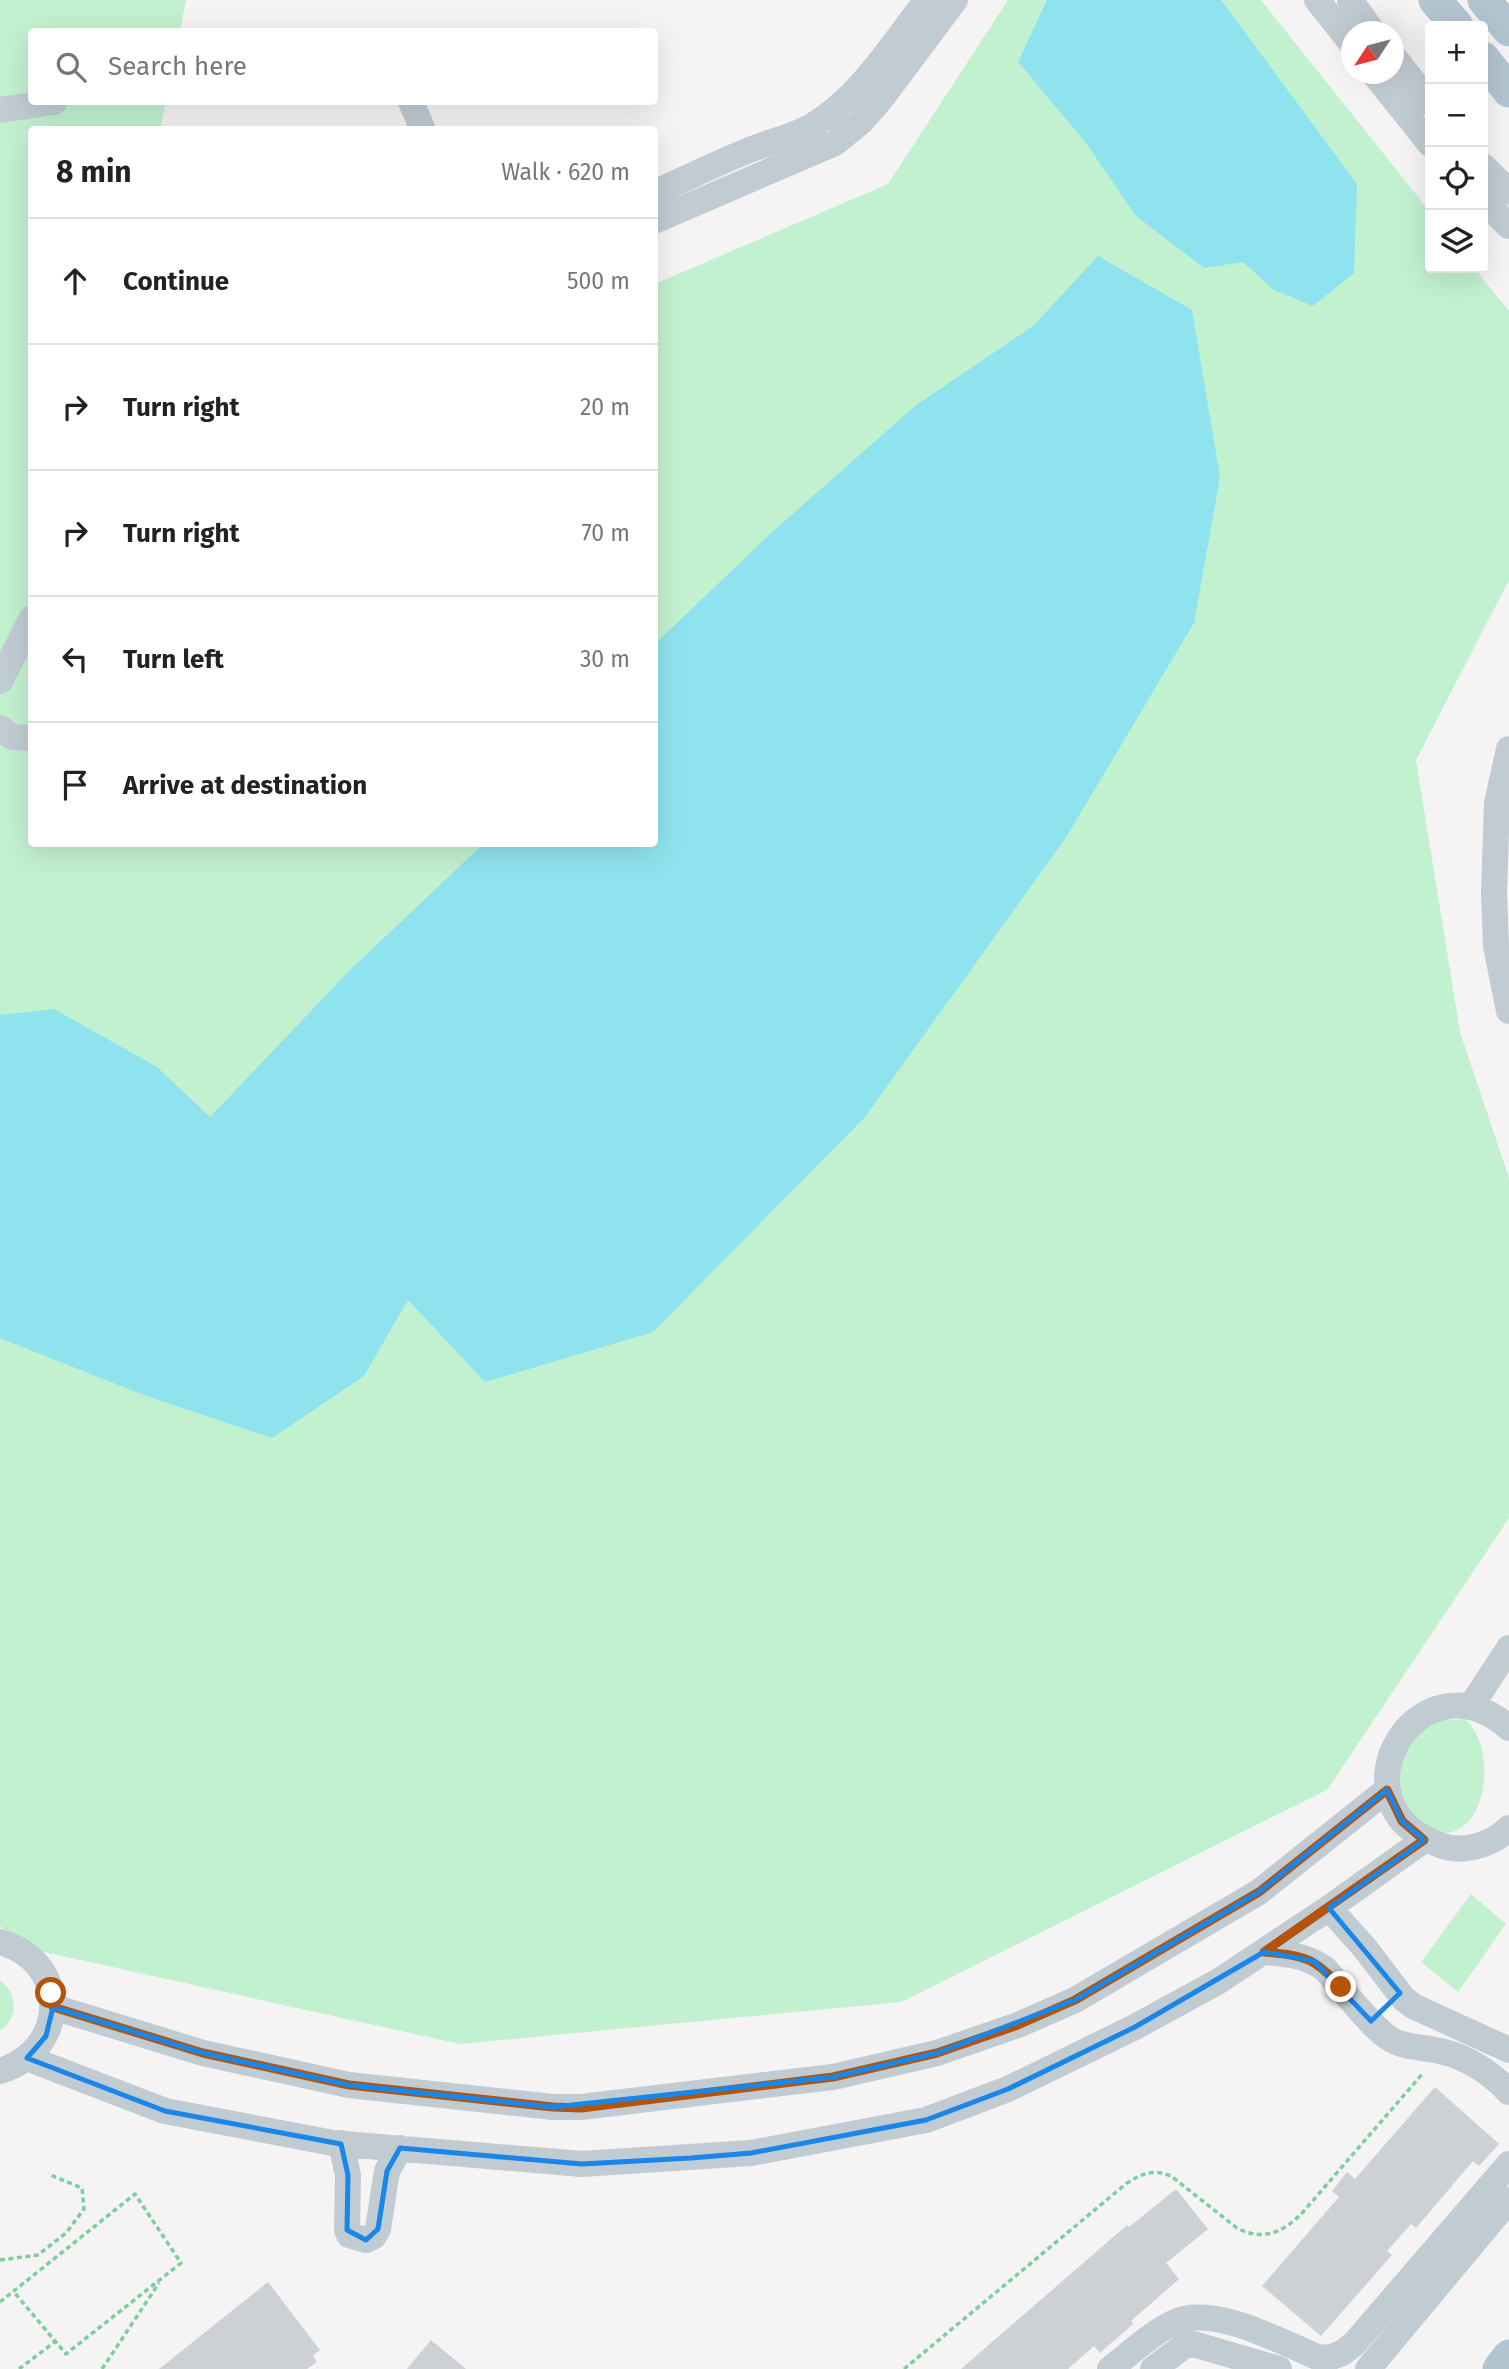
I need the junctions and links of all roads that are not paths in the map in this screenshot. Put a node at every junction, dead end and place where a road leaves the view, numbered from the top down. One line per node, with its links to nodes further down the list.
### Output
1 (927, 0): 22 (street)
2 (955, 0): 25 (street)
3 (1317, 0): 9 (street)
4 (1350, 0): 7 (street)
5 (1435, 0): 8 (main road)
6 (1484, 0): 10 (main road)
7 (1365, 21)
8 (1453, 21)
9 (1341, 30)
10 (1509, 30)
11 (1488, 64): 14 (main road)
12 (1404, 70): 15 (street)
13 (1382, 84): 20 (street)
14 (1509, 91)
15 (1425, 97)
16 (34, 105): 18 (street)
17 (412, 105): 19 (street)
18 (0, 110)
19 (421, 126)
20 (1425, 138)
21 (1488, 171): 23 (street)
22 (658, 191)
23 (1509, 192)
24 (1488, 205): 26 (street)
25 (658, 219)
26 (1509, 226)
27 (28, 629): 28 (street)
28 (13, 669)
29 (0, 727): 30 (street)
30 (28, 738)
31 (1508, 763): 32 (street)
32 (1509, 1011)
33 (1509, 1648): 34 (street)
34 (1471, 1706): 35 (street); 36 (street)
35 (1508, 1724)
36 (1387, 1790): 37 (street); 43 (street)
37 (1424, 1840): 38 (street); 39 (street)
38 (1503, 1842)
39 (1329, 1908): 41 (street); 42 (street)
40 (0, 1942): 43 (street)
41 (1264, 1952): 44 (street); 51 (street)
42 (1400, 1993): 44 (street); 45 (street)
43 (53, 2007): 46 (street)
44 (1371, 2021): 47 (street)
45 (1503, 2047): 47 (street)
46 (27, 2059): 48 (street); 50 (street)
47 (1481, 2068): 49 (street)
48 (0, 2071)
49 (1509, 2092)
50 (341, 2143): 51 (street); 51 (street)
51 (400, 2148)
52 (1509, 2164): 54 (street)
53 (1509, 2200): 59 (street)
54 (1190, 2331): 56 (street); 57 (street); 58 (street)
55 (1509, 2356): 60 (main road)
56 (1110, 2369)
57 (1153, 2369)
58 (1279, 2369)
59 (1368, 2369)
60 (1499, 2369)

